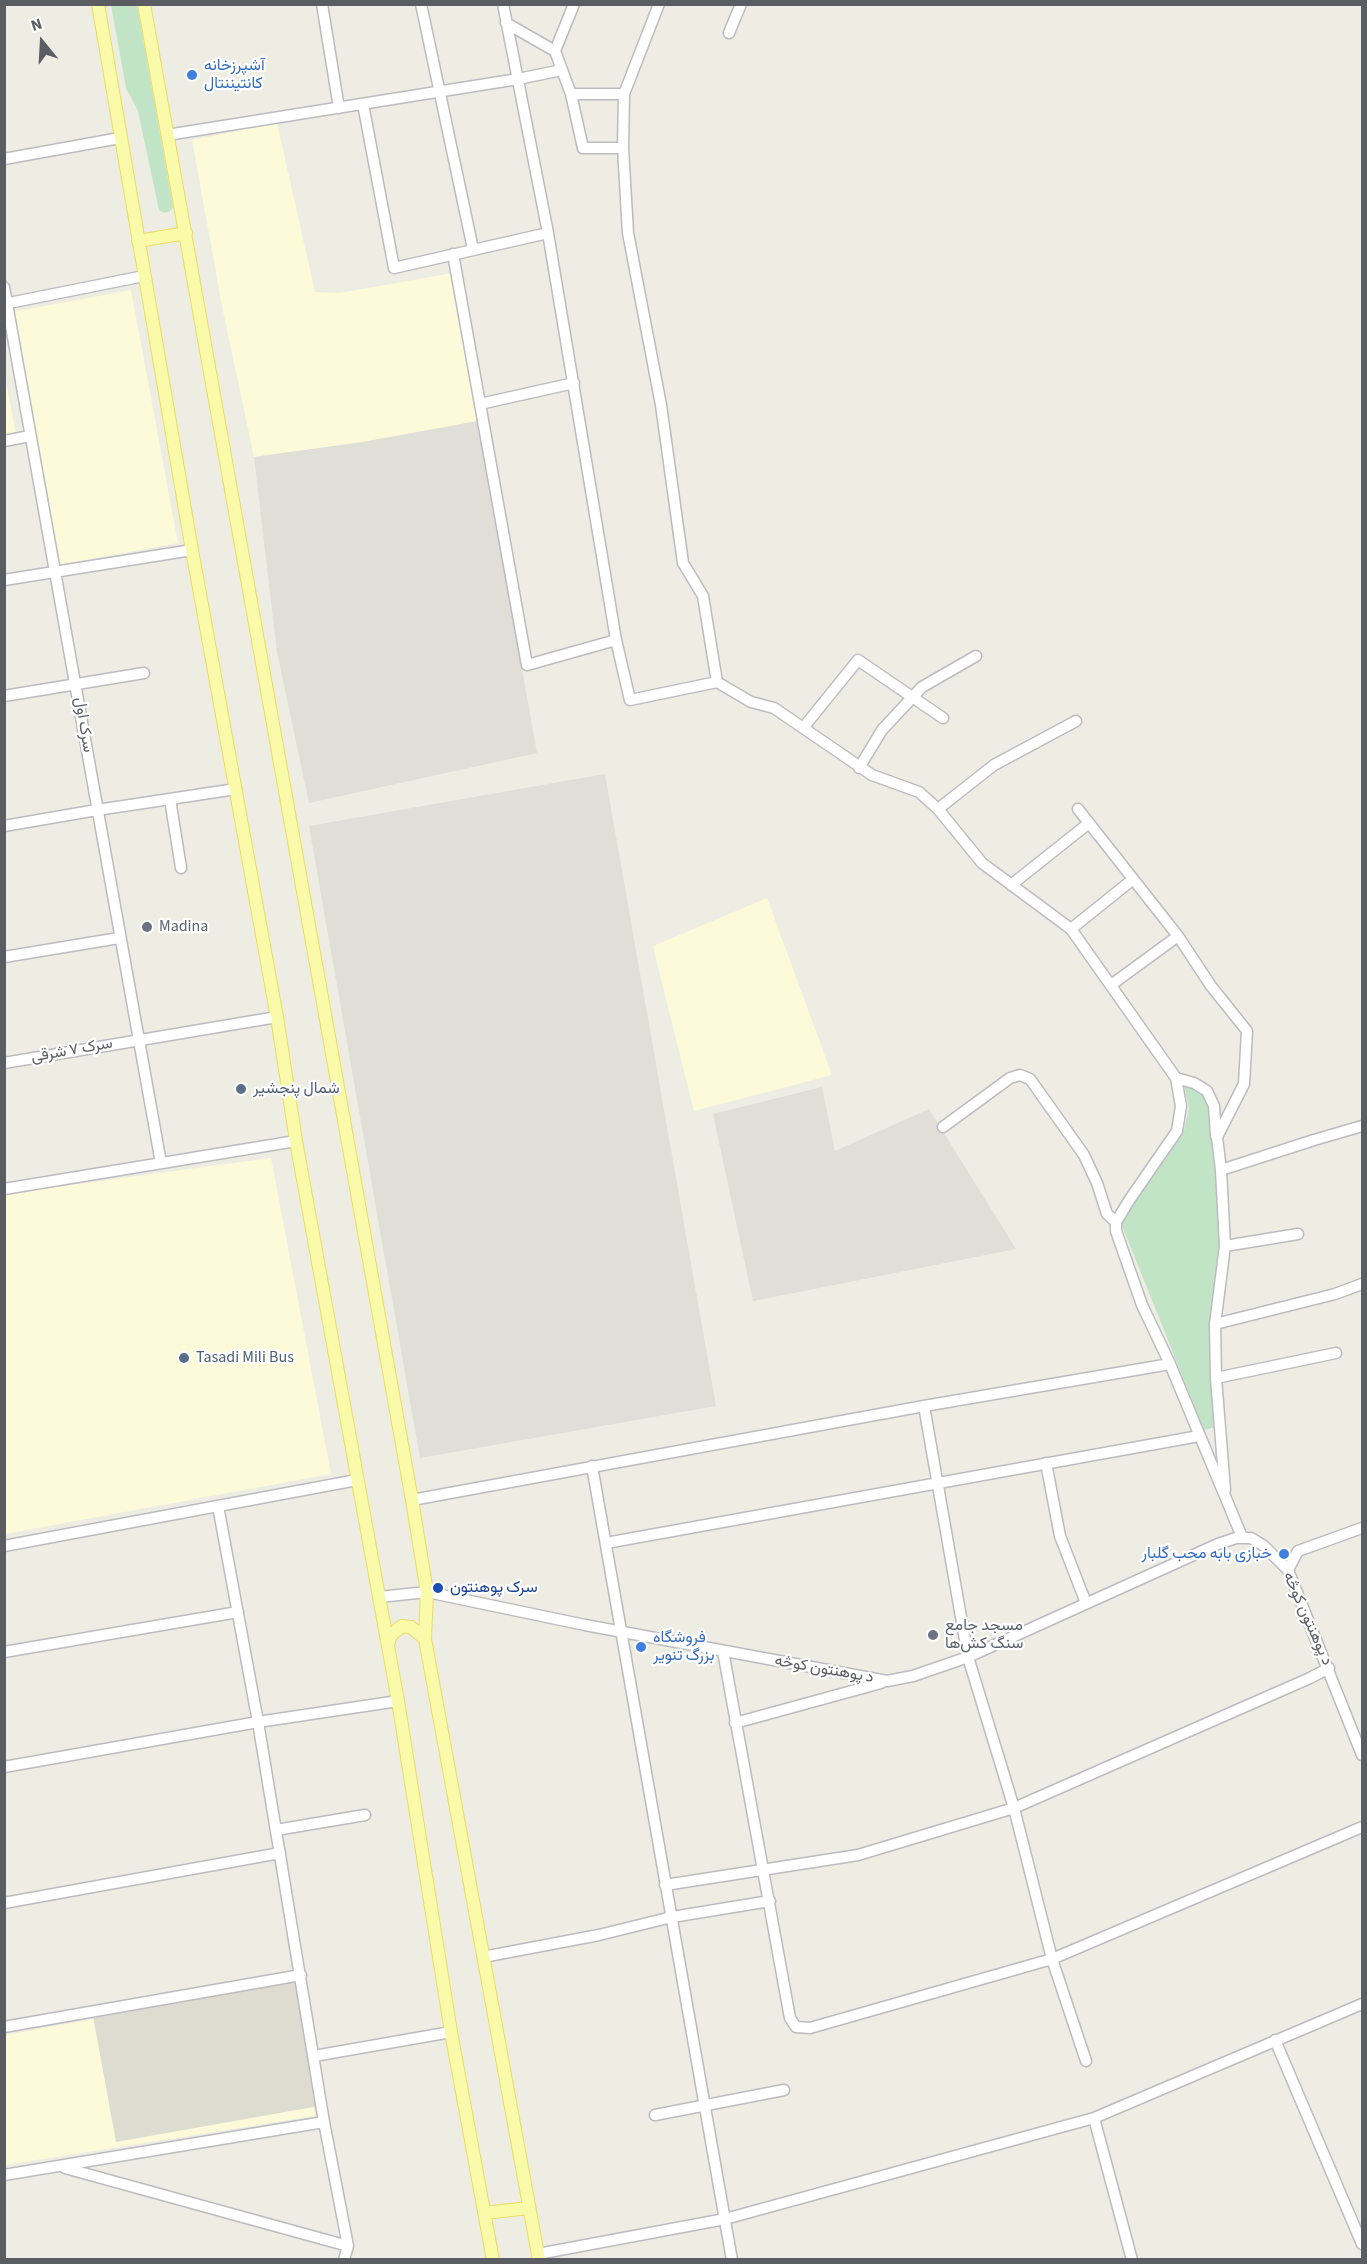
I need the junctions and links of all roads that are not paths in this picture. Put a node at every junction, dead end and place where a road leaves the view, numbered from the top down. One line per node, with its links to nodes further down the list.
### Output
1 (98, 4): 20 (main road)
2 (144, 4): 19 (main road)
3 (322, 4): 18 (street)
4 (421, 4): 14 (street)
5 (502, 4): 9 (street)
6 (574, 4): 11 (street)
7 (659, 4): 16 (street)
8 (741, 4): 10 (street)
9 (506, 23): 11 (street); 13 (street)
10 (729, 33)
11 (555, 51): 12 (street)
12 (562, 70): 13 (street); 15 (street)
13 (518, 79): 14 (street); 24 (street)
14 (438, 90): 17 (street); 26 (street)
15 (571, 94): 16 (street); 21 (street)
16 (624, 94): 21 (street)
17 (363, 104): 18 (street); 27 (street)
18 (339, 108): 19 (street)
19 (167, 135): 23 (main road)
20 (120, 138): 22 (street); 25 (main road)
21 (623, 148): 41 (street)
22 (4, 159)
23 (186, 233): 25 (main road); 90 (main road)
24 (548, 233): 26 (street); 31 (street)
25 (138, 241): 28 (main road)
26 (473, 249): 27 (street)
27 (453, 254): 32 (street)
28 (144, 276): 30 (street); 35 (main road)
29 (4, 287): 30 (street, سرک‌ اول)
30 (6, 304): 33 (street, سرک‌ اول)
31 (574, 383): 32 (street); 38 (street)
32 (480, 404): 38 (street)
33 (30, 436): 34 (street); 36 (street, سرک‌ اول)
34 (4, 441)
35 (192, 550): 36 (street); 49 (main road)
36 (57, 571): 37 (street); 42 (street, سرک‌ اول)
37 (4, 580)
38 (616, 640): 41 (street)
39 (976, 656): 44 (street)
40 (144, 673): 42 (street)
41 (717, 682): 47 (street)
42 (76, 683): 43 (street); 53 (street, سرک‌ اول)
43 (4, 696)
44 (912, 698): 45 (street); 47 (street); 48 (street)
45 (943, 718)
46 (1076, 721): 51 (street)
47 (803, 728): 48 (street)
48 (860, 768): 51 (street)
49 (236, 789): 50 (street); 64 (main road)
50 (170, 799): 53 (street); 56 (street)
51 (938, 809): 58 (street)
52 (1078, 809): 54 (street)
53 (97, 810): 55 (street); 61 (street, سرک‌ اول)
54 (1089, 823): 57 (street); 58 (street)
55 (4, 826)
56 (181, 868)
57 (1132, 880): 59 (street); 60 (street)
58 (1011, 885): 59 (street)
59 (1071, 929): 63 (street)
60 (1178, 936): 63 (street); 70 (street)
61 (119, 938): 62 (street); 65 (street, سرک‌ اول)
62 (4, 957)
63 (1111, 985): 67 (street)
64 (277, 1017): 65 (street, سرک ۷ شرقی); 71 (main road)
65 (140, 1039): 66 (street, سرک ۷ شرقی); 72 (street, سرک‌ اول)
66 (4, 1063)
67 (1176, 1078): 70 (street); 75 (street)
68 (1362, 1126): 73 (street)
69 (943, 1127): 75 (street)
70 (1216, 1137): 73 (street)
71 (296, 1141): 72 (street); 87 (main road)
72 (161, 1163): 74 (street)
73 (1221, 1170): 77 (street)
74 (4, 1189)
75 (1116, 1222): 81 (street)
76 (1298, 1234): 77 (street)
77 (1225, 1246): 79 (street)
78 (1362, 1284): 79 (street)
79 (1215, 1324): 82 (street)
80 (1336, 1353): 82 (street)
81 (1170, 1364): 83 (street); 84 (street)
82 (1216, 1378): 89 (street)
83 (924, 1406): 86 (street); 88 (street)
84 (1199, 1436): 85 (street); 89 (street)
85 (1046, 1463): 88 (street); 99 (street)
86 (592, 1466): 90 (street); 94 (street)
87 (357, 1480): 91 (street); 98 (main road)
88 (938, 1484): 94 (street); 106 (street)
89 (1226, 1499): 93 (street)
90 (412, 1500): 97 (main road)
91 (218, 1506): 95 (street); 100 (street)
92 (1362, 1528): 96 (street)
93 (1242, 1537): 96 (street, د پوهنتون کوڅه); 99 (street, د پوهنتون کوڅه)
94 (606, 1543): 101 (street)
95 (4, 1546)
96 (1288, 1570): 107 (street, د پوهنتون کوڅه)
97 (427, 1592): 98 (street, د پوهنتون کوڅه); 101 (street, د پوهنتون کوڅه); 102 (main road)
98 (379, 1597): 103 (main road)
99 (1086, 1603): 106 (street, د پوهنتون کوڅه)
100 (238, 1612): 105 (street); 110 (street)
101 (622, 1630): 104 (street, د پوهنتون کوڅه); 121 (street)
102 (425, 1639): 103 (main road); 125 (main road)
103 (388, 1646): 109 (main road)
104 (723, 1651): 108 (street, د پوهنتون کوڅه); 111 (street)
105 (4, 1652)
106 (968, 1657): 108 (street, د پوهنتون کوڅه); 115 (street)
107 (1329, 1668): 112 (street, د پوهنتون کوڅه); 115 (street)
108 (887, 1681): 111 (street)
109 (398, 1701): 110 (street); 130 (main road)
110 (258, 1722): 114 (street); 118 (street)
111 (735, 1722): 120 (street)
112 (1359, 1737): 113 (street, د پوهنتون کوڅه)
113 (1362, 1755)
114 (4, 1767)
115 (1014, 1808): 120 (street); 126 (street)
116 (365, 1815): 118 (street)
117 (1362, 1827): 126 (street)
118 (276, 1830): 119 (street)
119 (280, 1853): 123 (street); 127 (street)
120 (762, 1868): 121 (street); 122 (street)
121 (665, 1885): 124 (street)
122 (770, 1901): 124 (street); 126 (street)
123 (4, 1904)
124 (672, 1917): 125 (street); 135 (street)
125 (483, 1957): 141 (main road)
126 (1052, 1959): 133 (street)
127 (300, 1975): 129 (street); 132 (street)
128 (1362, 2004): 131 (street)
129 (4, 2027)
130 (451, 2032): 132 (street); 142 (main road)
131 (1275, 2040): 137 (street); 144 (street)
132 (314, 2056): 138 (street)
133 (1086, 2061)
134 (784, 2090): 135 (street)
135 (704, 2105): 136 (street); 143 (street)
136 (655, 2115)
137 (1094, 2118): 143 (street); 150 (street)
138 (324, 2122): 139 (street); 145 (street)
139 (60, 2167): 140 (street); 145 (street)
140 (4, 2175)
141 (529, 2208): 142 (main road); 146 (main road)
142 (484, 2213): 148 (main road)
143 (725, 2219): 146 (street); 149 (street)
144 (1362, 2244)
145 (348, 2246): 147 (street)
146 (538, 2257)
147 (344, 2259)
148 (493, 2259)
149 (732, 2259)
150 (1132, 2259)

